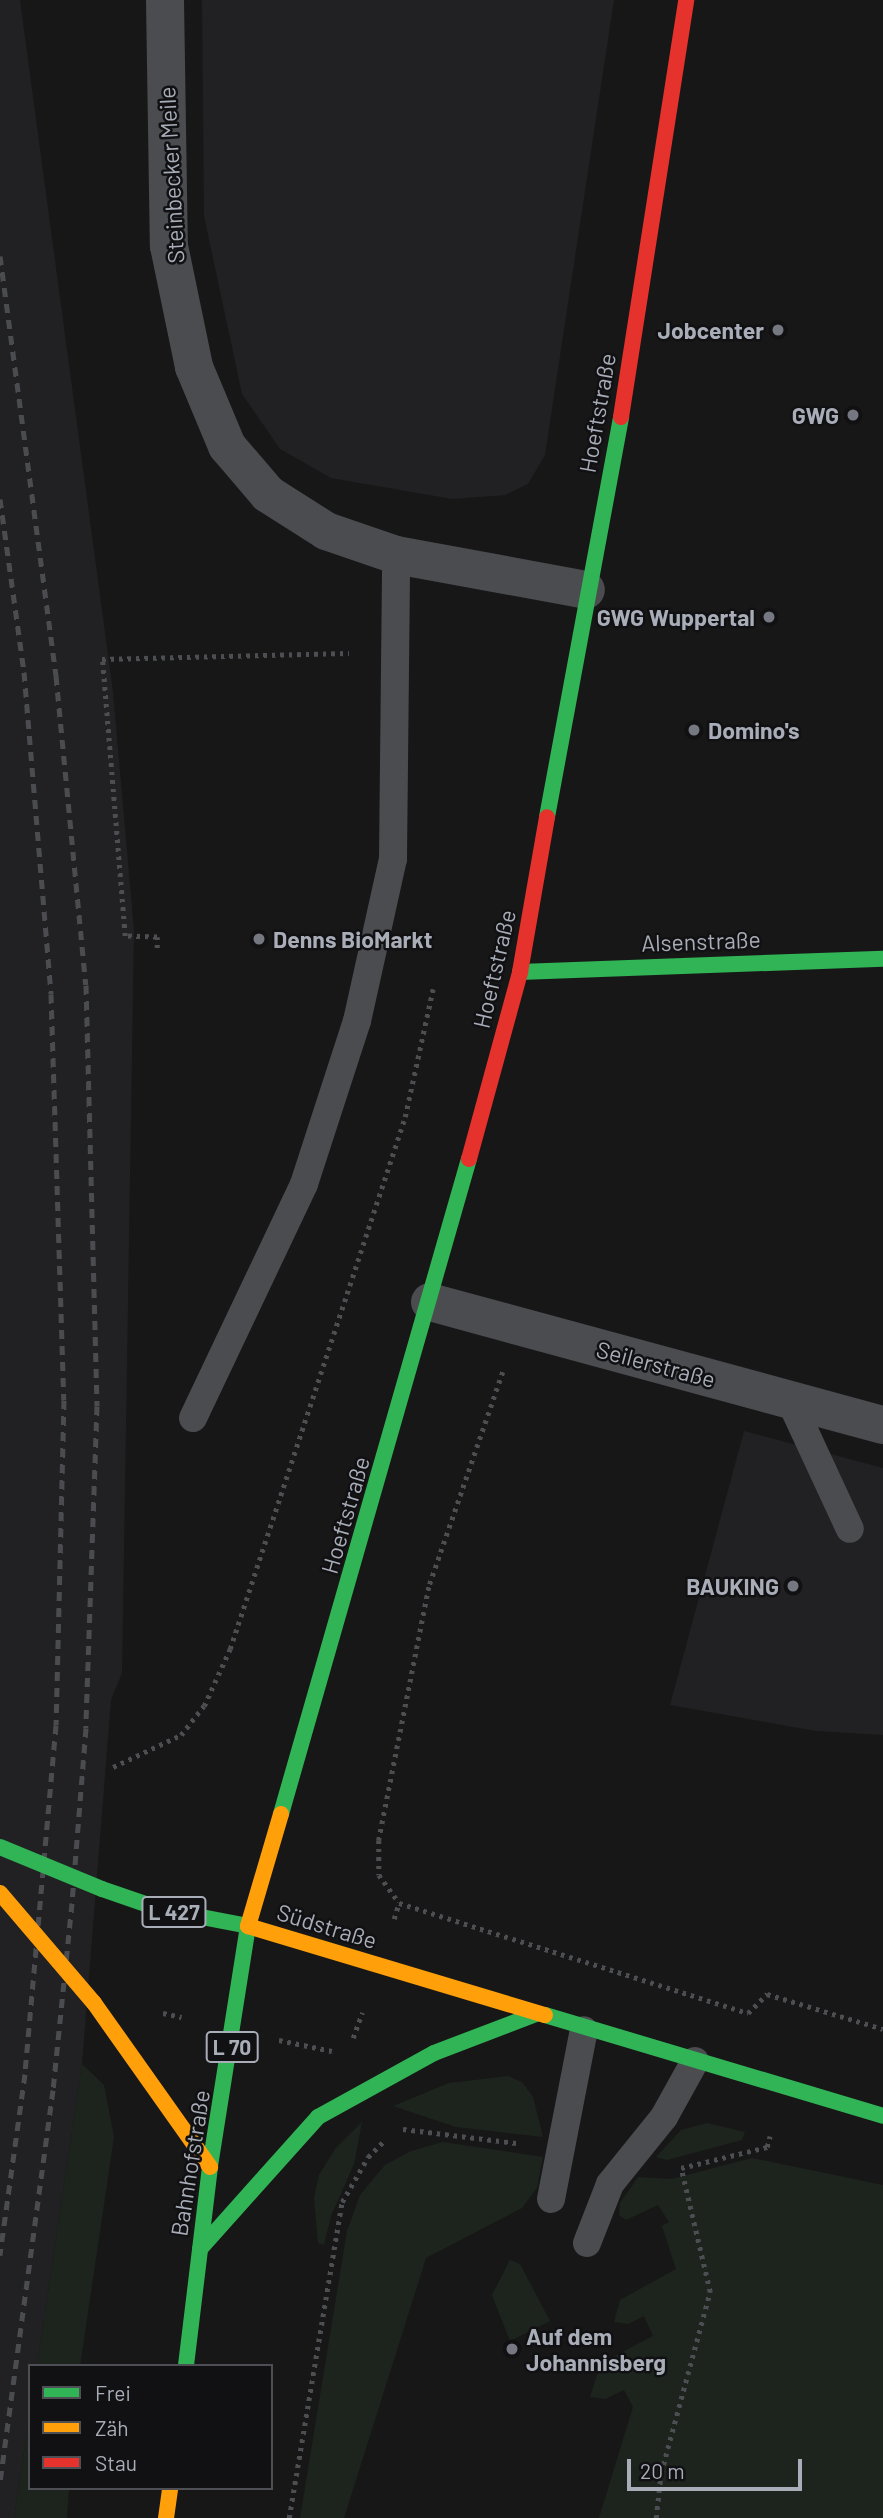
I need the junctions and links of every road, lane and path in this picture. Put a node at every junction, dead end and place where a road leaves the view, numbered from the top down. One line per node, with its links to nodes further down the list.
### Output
1 (165, 0): 3 (street, Steinbecker Meile)
2 (686, 0): 4 (main road, Hoeftstraße)
3 (396, 555): 4 (street, Steinbecker Meile); 5 (lane)
4 (586, 590): 8 (main road, Hoeftstraße)
5 (397, 655): 6 (path); 13 (lane)
6 (157, 948)
7 (883, 959): 8 (main road, Alsenstraße)
8 (520, 972): 10 (main road, Hoeftstraße)
9 (433, 989): 16 (path)
10 (430, 1302): 11 (street, Seilerstraße); 19 (main road, Hoeftstraße)
11 (519, 1326): 12 (street, Seilerstraße); 21 (path)
12 (790, 1400): 14 (street, Seilerstraße); 15 (lane)
13 (193, 1418)
14 (883, 1425)
15 (850, 1529)
16 (113, 1767)
17 (0, 1847): 19 (main road, Südstraße / L 427, bridge)
18 (0, 1893): 30 (main road, bridge)
19 (248, 1926): 20 (main road, Südstraße); 30 (main road, Bahnhofstraße / L 70)
20 (536, 2014): 22 (main road, Südstraße); 24 (main road)
21 (883, 2029)
22 (584, 2030): 23 (main road, Südstraße); 28 (lane)
23 (695, 2061): 25 (main road, Südstraße); 29 (lane)
24 (364, 2088): 27 (path); 34 (main road)
25 (784, 2088): 26 (main road, Südstraße); 31 (path)
26 (883, 2116)
27 (391, 2133): 28 (path); 38 (path)
28 (564, 2150): 32 (lane)
29 (629, 2163): 31 (path); 33 (lane)
30 (210, 2167): 34 (main road, Bahnhofstraße / L 70)
31 (681, 2168): 39 (path)
32 (551, 2199)
33 (587, 2243)
34 (200, 2249): 35 (main road, Bahnhofstraße / L 70)
35 (186, 2364)
36 (170, 2490): 37 (main road)
37 (166, 2518)
38 (289, 2518)
39 (656, 2518)

